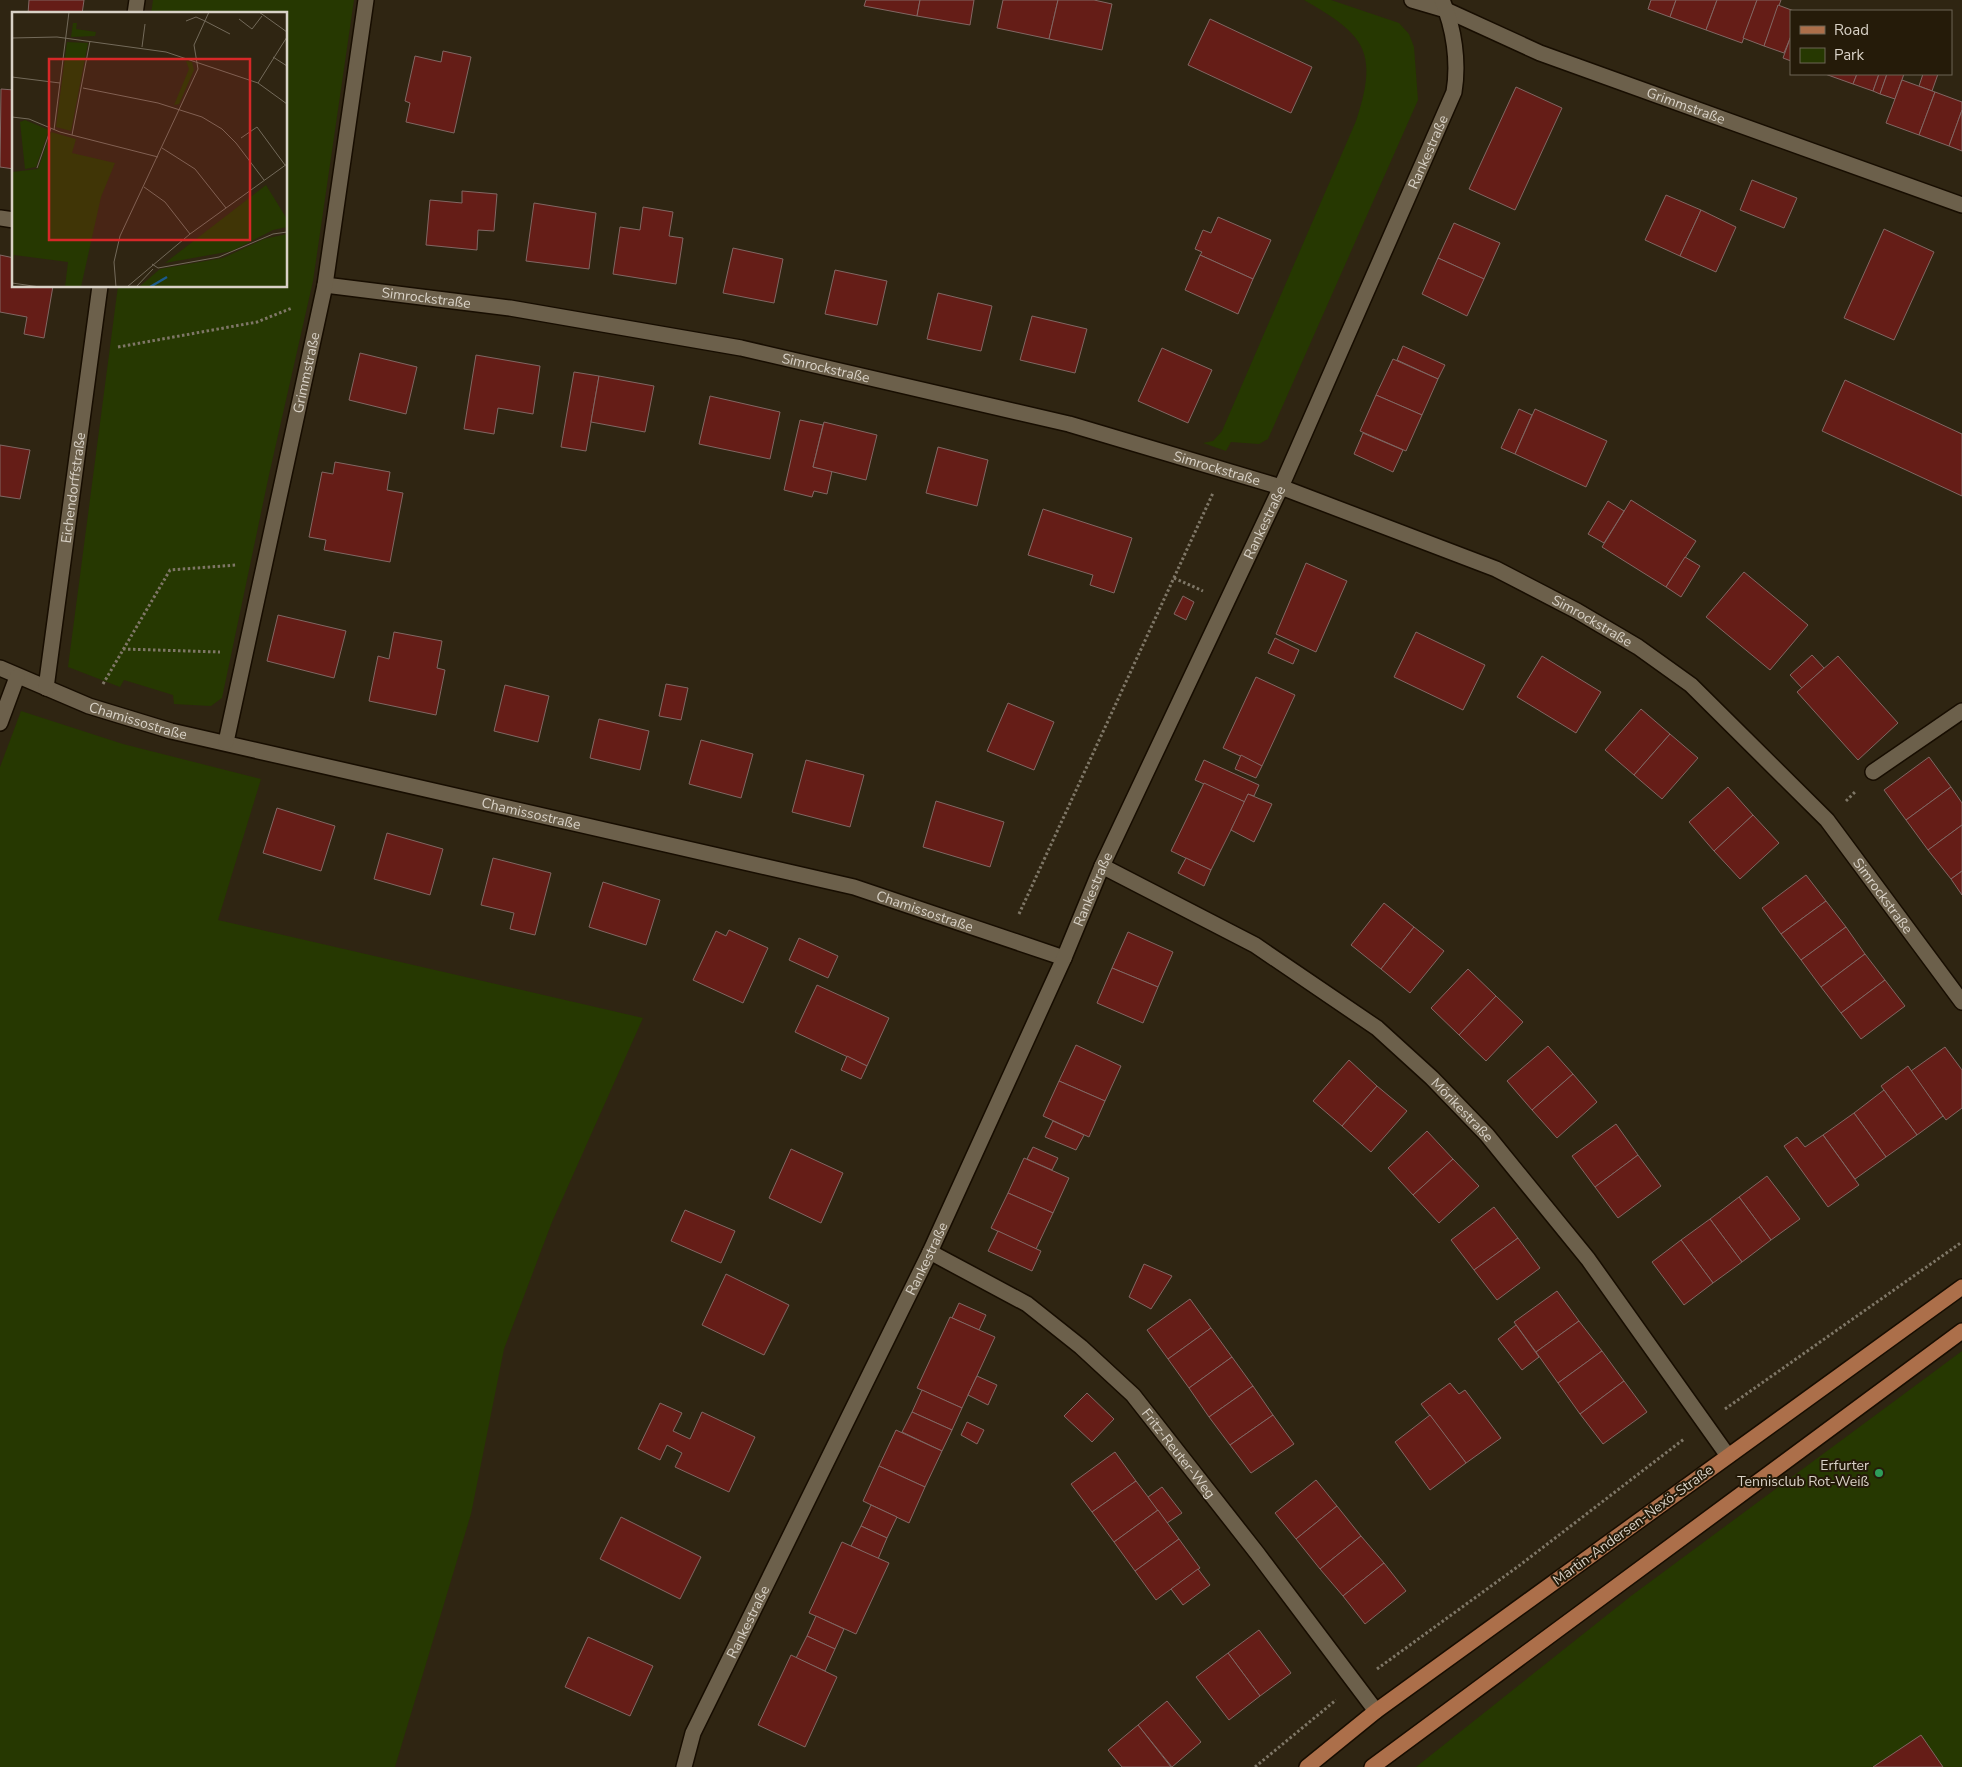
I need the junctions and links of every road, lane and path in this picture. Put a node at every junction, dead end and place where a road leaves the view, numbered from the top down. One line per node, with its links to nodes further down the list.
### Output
1 (366, 0): 5 (street, Grimmstraße)
2 (1412, 0): 3 (street, Grimmstraße)
3 (1444, 5): 4 (street, Grimmstraße); 9 (street, Rankestraße)
4 (1962, 205)
5 (325, 285): 7 (path); 8 (street, Simrockstraße); 10 (street, Grimmstraße)
6 (100, 288): 7 (street, Eichendorffstraße)
7 (92, 352): 17 (street, Eichendorffstraße)
8 (1224, 471): 9 (street, Simrockstraße); 11 (path)
9 (1281, 487): 12 (street, Rankestraße); 26 (street, Simrockstraße)
10 (265, 563): 13 (path); 14 (street, Grimmstraße)
11 (1174, 578): 12 (path); 24 (path)
12 (1226, 602): 23 (street, Rankestraße)
13 (123, 649): 14 (path); 18 (path)
14 (245, 653): 21 (street, Grimmstraße)
15 (0, 668): 16 (street, Chamissostraße)
16 (17, 677): 17 (street, Chamissostraße); 20 (street)
17 (46, 688): 18 (street, Chamissostraße)
18 (90, 706): 21 (street, Chamissostraße)
19 (1962, 711): 22 (street)
20 (0, 722)
21 (226, 742): 24 (street, Chamissostraße)
22 (1873, 772)
23 (1102, 866): 25 (street, Rankestraße); 31 (street, Mörikestraße)
24 (1008, 938): 25 (street, Chamissostraße)
25 (1064, 958): 28 (street, Rankestraße)
26 (1962, 1002)
27 (1962, 1242): 31 (path)
28 (930, 1252): 33 (street, Fritz-Reuter-Weg); 35 (street, Rankestraße)
29 (1962, 1287): 32 (main road, Martin-Andersen-Nexö-Straße)
30 (1962, 1331): 38 (main road)
31 (1704, 1424): 32 (street, Mörikestraße); 33 (path)
32 (1728, 1456): 34 (main road, Martin-Andersen-Nexö-Straße)
33 (1355, 1684): 34 (street, Fritz-Reuter-Weg); 36 (path)
34 (1376, 1712): 37 (main road, Martin-Andersen-Nexö-Straße)
35 (684, 1767)
36 (1256, 1767)
37 (1307, 1767)
38 (1372, 1767)

